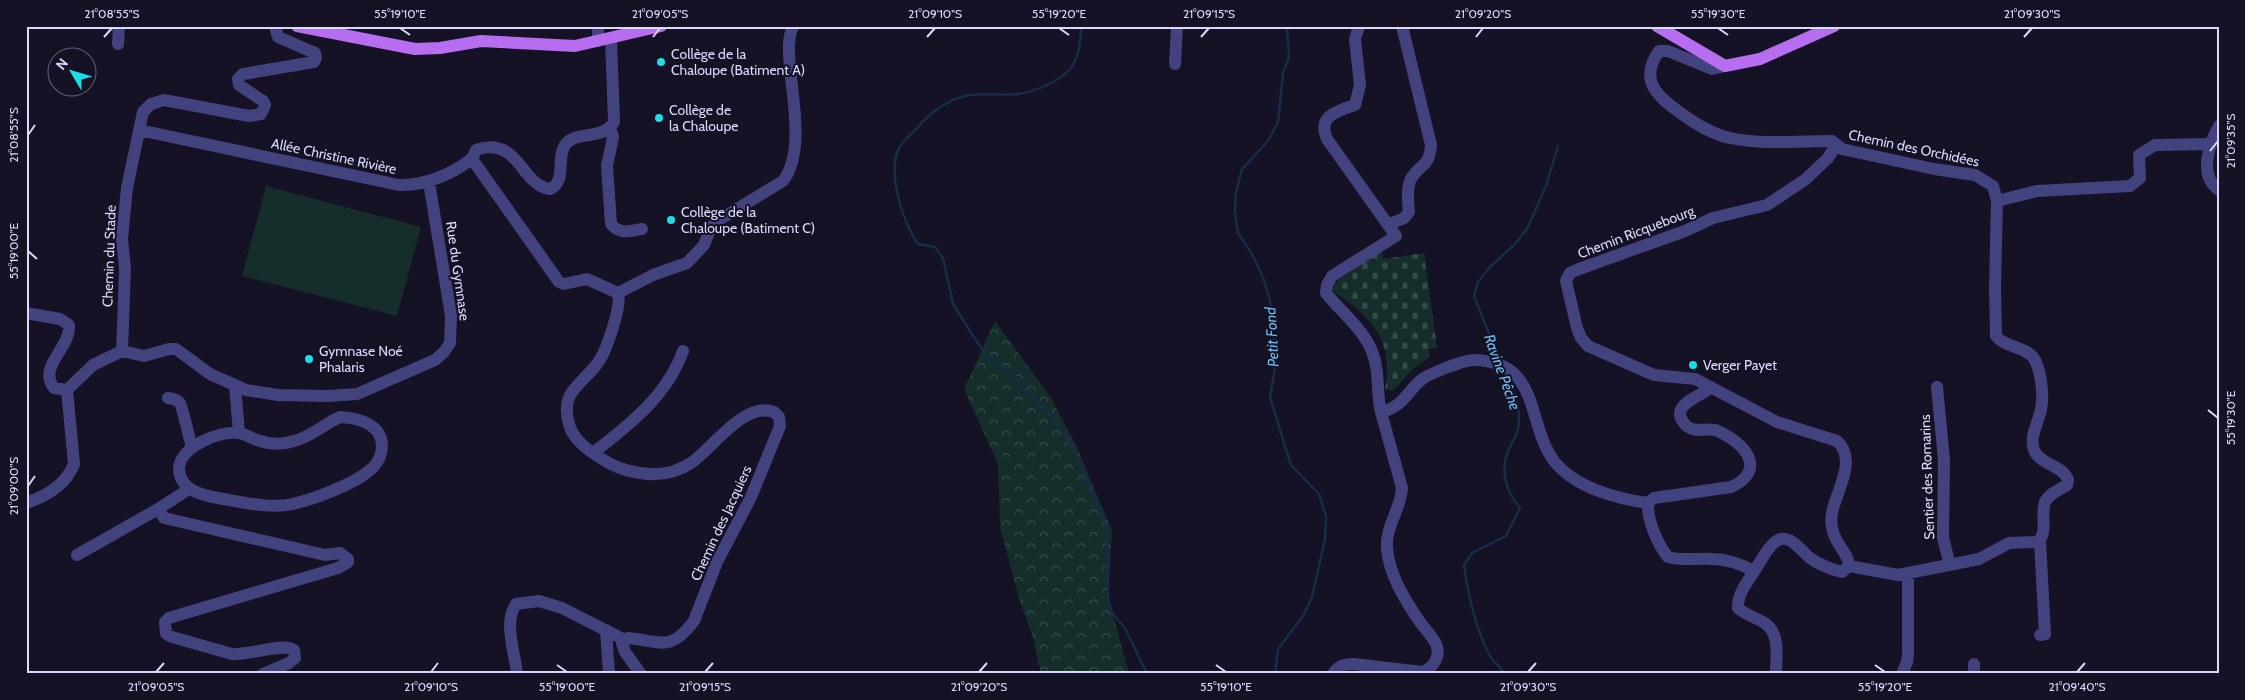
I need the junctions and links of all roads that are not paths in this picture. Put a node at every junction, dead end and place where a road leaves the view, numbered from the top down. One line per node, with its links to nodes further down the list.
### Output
1 (119, 26): 14 (street)
2 (275, 26): 19 (street, Chemin du Stade)
3 (296, 26): 13 (main road)
4 (598, 26): 13 (street)
5 (661, 26): 12 (main road)
6 (793, 26): 28 (street)
7 (1177, 26): 15 (street)
8 (1358, 26): 26 (street)
9 (1402, 26): 26 (street)
10 (1657, 26): 16 (main road)
11 (1834, 26): 16 (main road)
12 (611, 39): 13 (main road); 18 (street)
13 (598, 41)
14 (118, 44)
15 (1175, 64)
16 (1725, 66): 21 (street)
17 (2219, 126): 20 (street)
18 (610, 128): 22 (street, Allée Christine Rivière); 27 (street)
19 (139, 130): 23 (street, Allée Christine Rivière); 30 (street, Chemin du Stade)
20 (2211, 144): 24 (street); 25 (street)
21 (1836, 145): 25 (street, Chemin des Orchidées); 33 (street, Chemin Ricquebourg)
22 (472, 159): 23 (street, Allée Christine Rivière); 28 (street)
23 (429, 182): 32 (street, Rue du Gymnase)
24 (2219, 190)
25 (1997, 202): 45 (street)
26 (1388, 225): 37 (street)
27 (642, 229)
28 (618, 293): 40 (street)
29 (26, 313): 35 (street)
30 (122, 351): 32 (street); 35 (street)
31 (682, 351): 40 (street)
32 (235, 384): 38 (street)
33 (1711, 387): 43 (street); 48 (street, Chemin Ricquebourg)
34 (1937, 387): 47 (street, Sentier des Romarins)
35 (67, 390): 42 (street)
36 (168, 398): 39 (street)
37 (1381, 412): 43 (street); 58 (street)
38 (239, 433): 39 (street); 41 (street)
39 (192, 448): 41 (street)
40 (593, 453): 53 (street, Chemin des Jacquiers)
41 (189, 489): 44 (street)
42 (26, 503)
43 (1648, 503): 49 (street)
44 (158, 509): 46 (street); 54 (street)
45 (2040, 540): 47 (street); 52 (street)
46 (77, 555)
47 (1950, 565): 50 (street)
48 (1849, 566): 49 (street); 50 (street)
49 (1754, 571): 59 (street)
50 (1908, 573): 60 (street)
51 (606, 630): 53 (street); 55 (street); 56 (street)
52 (2040, 635)
53 (625, 640): 57 (street)
54 (263, 674)
55 (518, 674)
56 (609, 674)
57 (641, 674)
58 (1333, 674)
59 (1776, 674)
60 (1902, 674)

